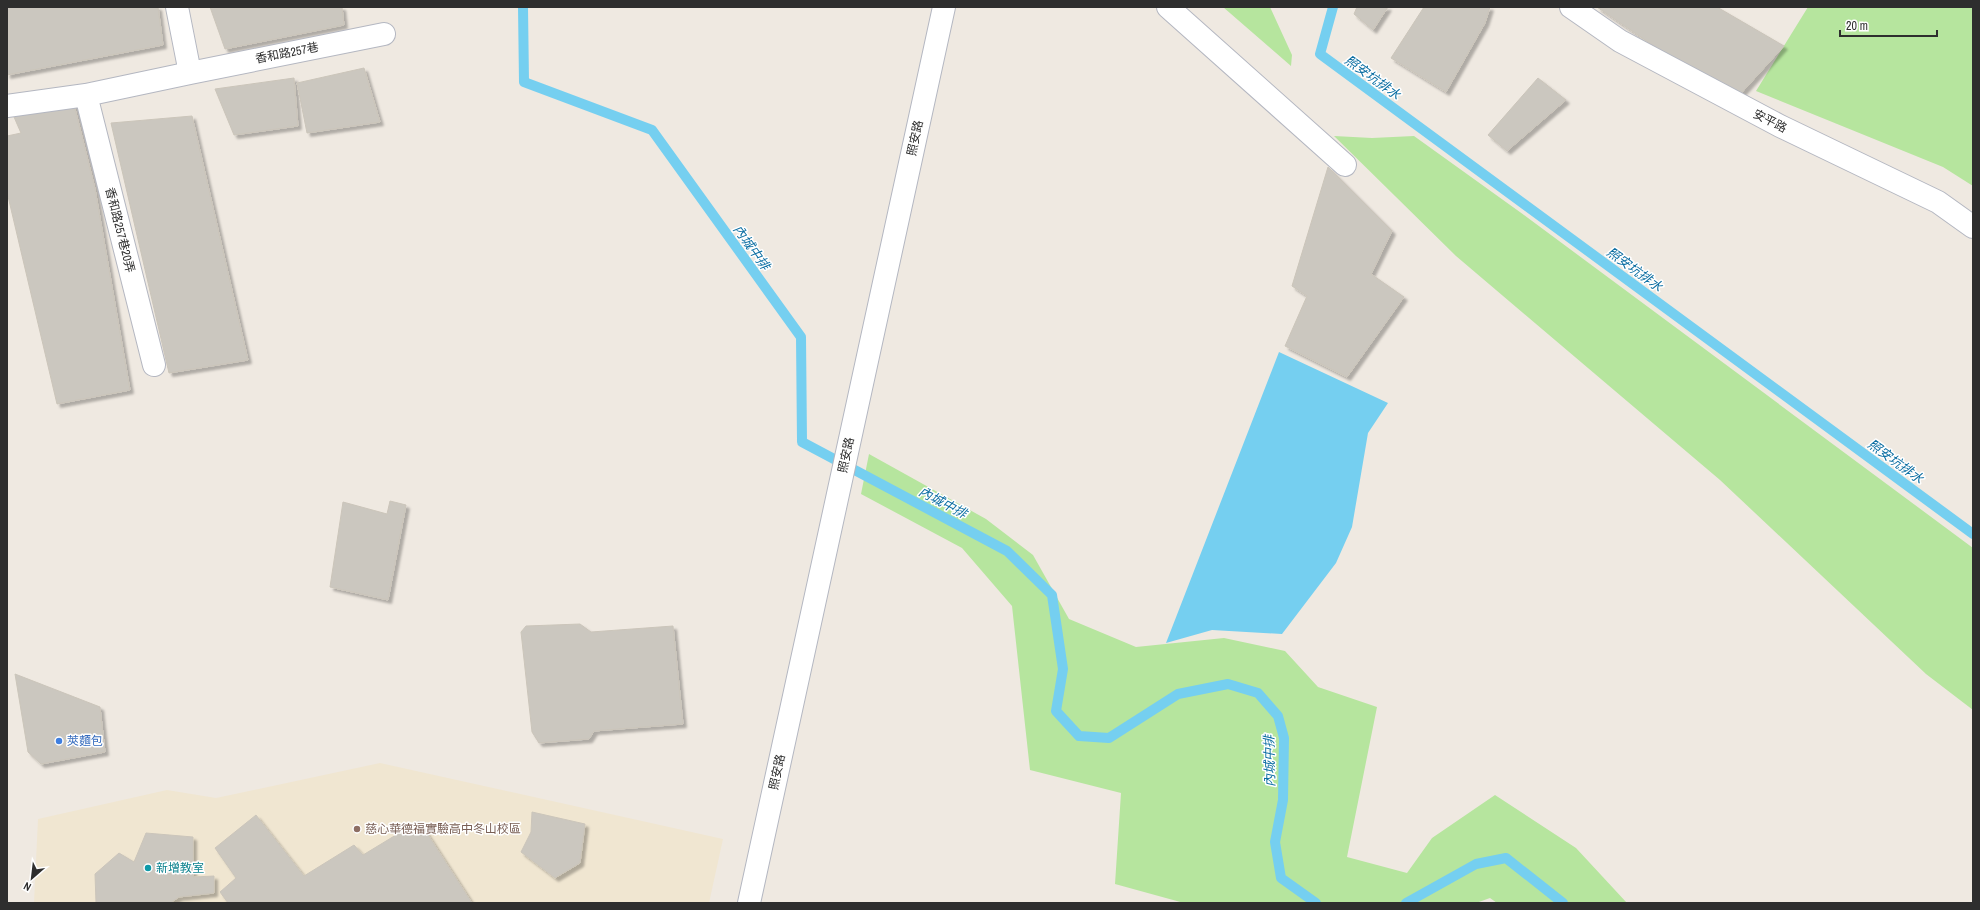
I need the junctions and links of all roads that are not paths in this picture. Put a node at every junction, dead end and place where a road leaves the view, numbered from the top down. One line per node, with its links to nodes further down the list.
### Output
1 (177, 7): 6 (street)
2 (944, 7): 12 (street, 照安路)
3 (1168, 7): 9 (street)
4 (1571, 7): 10 (street, 安平路)
5 (384, 34): 6 (street, 香和路257巷)
6 (190, 72): 7 (street, 香和路257巷)
7 (86, 95): 8 (street, 香和路257巷); 11 (street, 香和路257巷20弄)
8 (7, 106)
9 (1345, 165)
10 (1973, 227)
11 (154, 365)
12 (749, 903)

